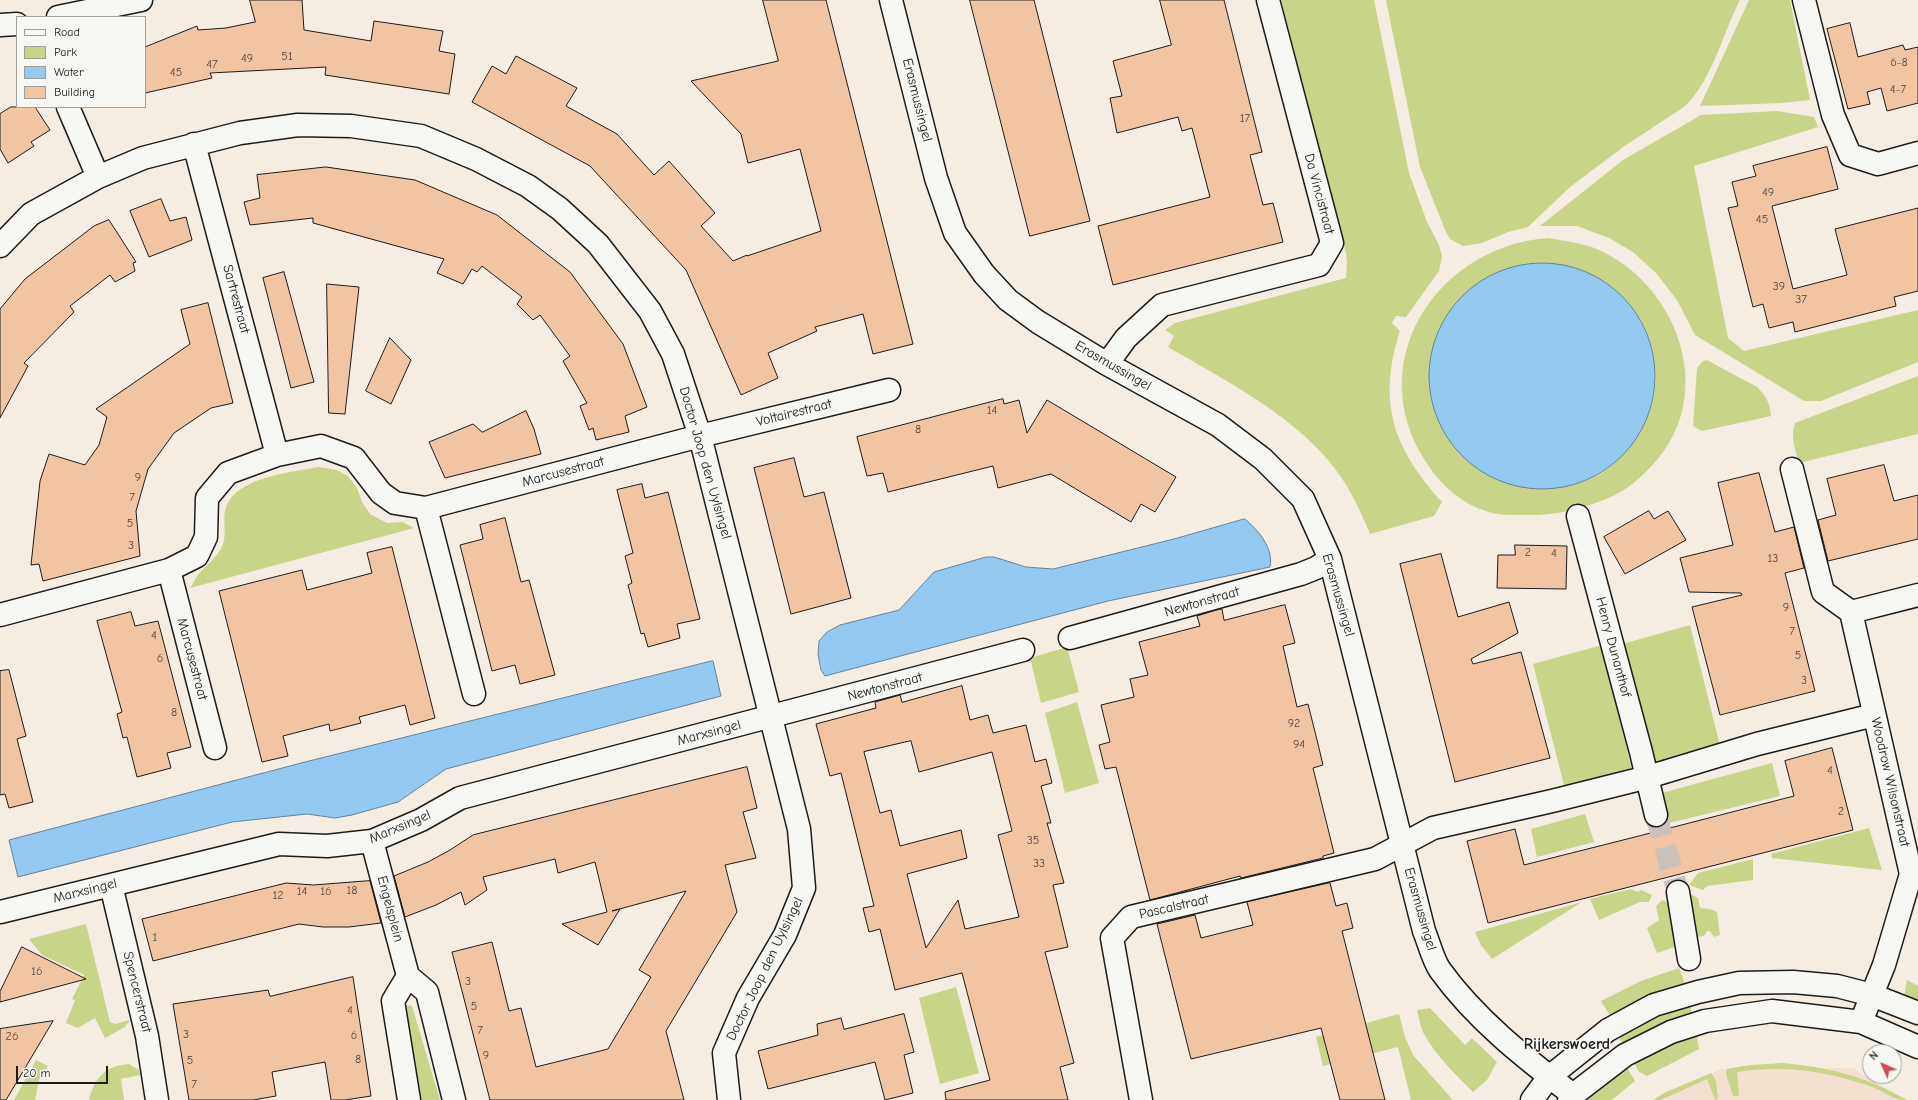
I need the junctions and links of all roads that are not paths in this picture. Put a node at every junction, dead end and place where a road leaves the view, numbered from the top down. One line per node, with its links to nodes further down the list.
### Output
1 (141, 0): 5 (street)
2 (891, 0): 13 (street, Erasmussingel)
3 (1268, 0): 13 (street, Da Vincistraat)
4 (1804, 0): 10 (street)
5 (63, 16)
6 (16, 24): 7 (street)
7 (0, 26)
8 (68, 108): 11 (street)
9 (194, 144): 11 (street, Doctor Joop den Uylsingel); 15 (street, Doctor Joop den Uylsingel); 16 (street, Sartrestraat)
10 (1918, 153)
11 (98, 177): 12 (street, Doctor Joop den Uylsingel)
12 (0, 246)
13 (1107, 364): 20 (street, Erasmussingel)
14 (888, 390): 15 (street, Voltairestraat)
15 (700, 436): 18 (street, Marcusestraat); 29 (street, Doctor Joop den Uylsingel)
16 (277, 455): 18 (street, Marcusestraat); 21 (street, Marcusestraat)
17 (1792, 469): 23 (street)
18 (426, 508): 27 (street)
19 (1578, 516): 31 (street, Henry Dunanthof)
20 (1330, 559): 25 (street, Newtonstraat); 34 (street, Erasmussingel)
21 (169, 570): 24 (street, Marcusestraat); 30 (street, Marcusestraat)
22 (1918, 595): 23 (street)
23 (1851, 612): 28 (street, Woodrow Wilsonstraat)
24 (0, 615)
25 (1070, 638)
26 (1023, 650): 29 (street, Newtonstraat)
27 (474, 694)
28 (1874, 715): 31 (street); 40 (street, Woodrow Wilsonstraat)
29 (771, 717): 33 (street, Marxsingel); 49 (street, Doctor Joop den Uylsingel)
30 (215, 748)
31 (1648, 777): 32 (street, Henry Dunanthof); 34 (street)
32 (1656, 815)
33 (372, 841): 35 (street, Marxsingel); 39 (street, Engelsplein)
34 (1402, 845): 44 (street, Erasmussingel); 50 (street, Pascalstraat)
35 (111, 885): 37 (street, Marxsingel); 46 (street, Spencerstraat)
36 (1678, 892): 38 (street)
37 (0, 912)
38 (1689, 959)
39 (408, 976): 47 (street); 48 (street)
40 (1872, 995): 41 (street); 42 (street, Woodrow Wilsonstraat); 44 (street)
41 (1918, 1013)
42 (1861, 1022): 43 (street); 45 (street)
43 (1918, 1047)
44 (1549, 1076): 45 (street, Erasmussingel); 51 (street)
45 (1571, 1097)
46 (156, 1100)
47 (409, 1100)
48 (454, 1100)
49 (729, 1100)
50 (1141, 1100)
51 (1532, 1100)

